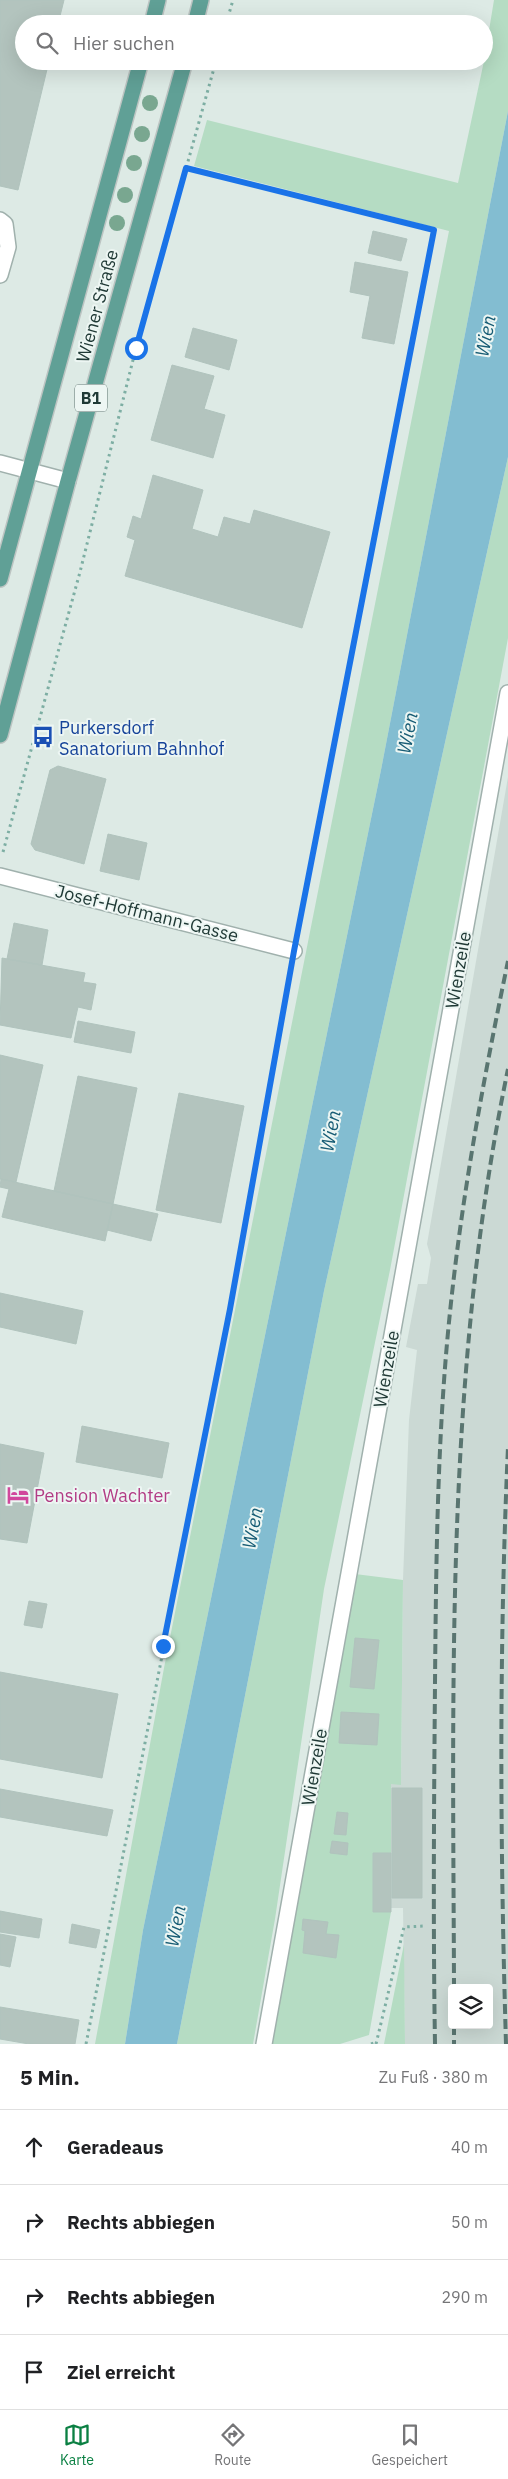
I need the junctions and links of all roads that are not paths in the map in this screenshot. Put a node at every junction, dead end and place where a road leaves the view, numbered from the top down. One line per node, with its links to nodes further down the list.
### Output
1 (158, 0): 3 (main road)
2 (202, 0): 4 (main road)
3 (154, 15)
4 (198, 15)
5 (139, 70): 10 (main road, Wiener Straße / B1)
6 (182, 70): 11 (main road, Wiener Straße / B1)
7 (0, 220): 8 (street)
8 (0, 275)
9 (0, 463): 10 (street)
10 (30, 470): 11 (street); 12 (main road, Wiener Straße / B1)
11 (68, 481): 14 (main road, Wiener Straße / B1)
12 (0, 579)
13 (508, 693): 17 (street, Wienzeile)
14 (0, 735)
15 (0, 876): 16 (street, Josef-Hoffmann-Gasse)
16 (294, 951)
17 (264, 2044)

